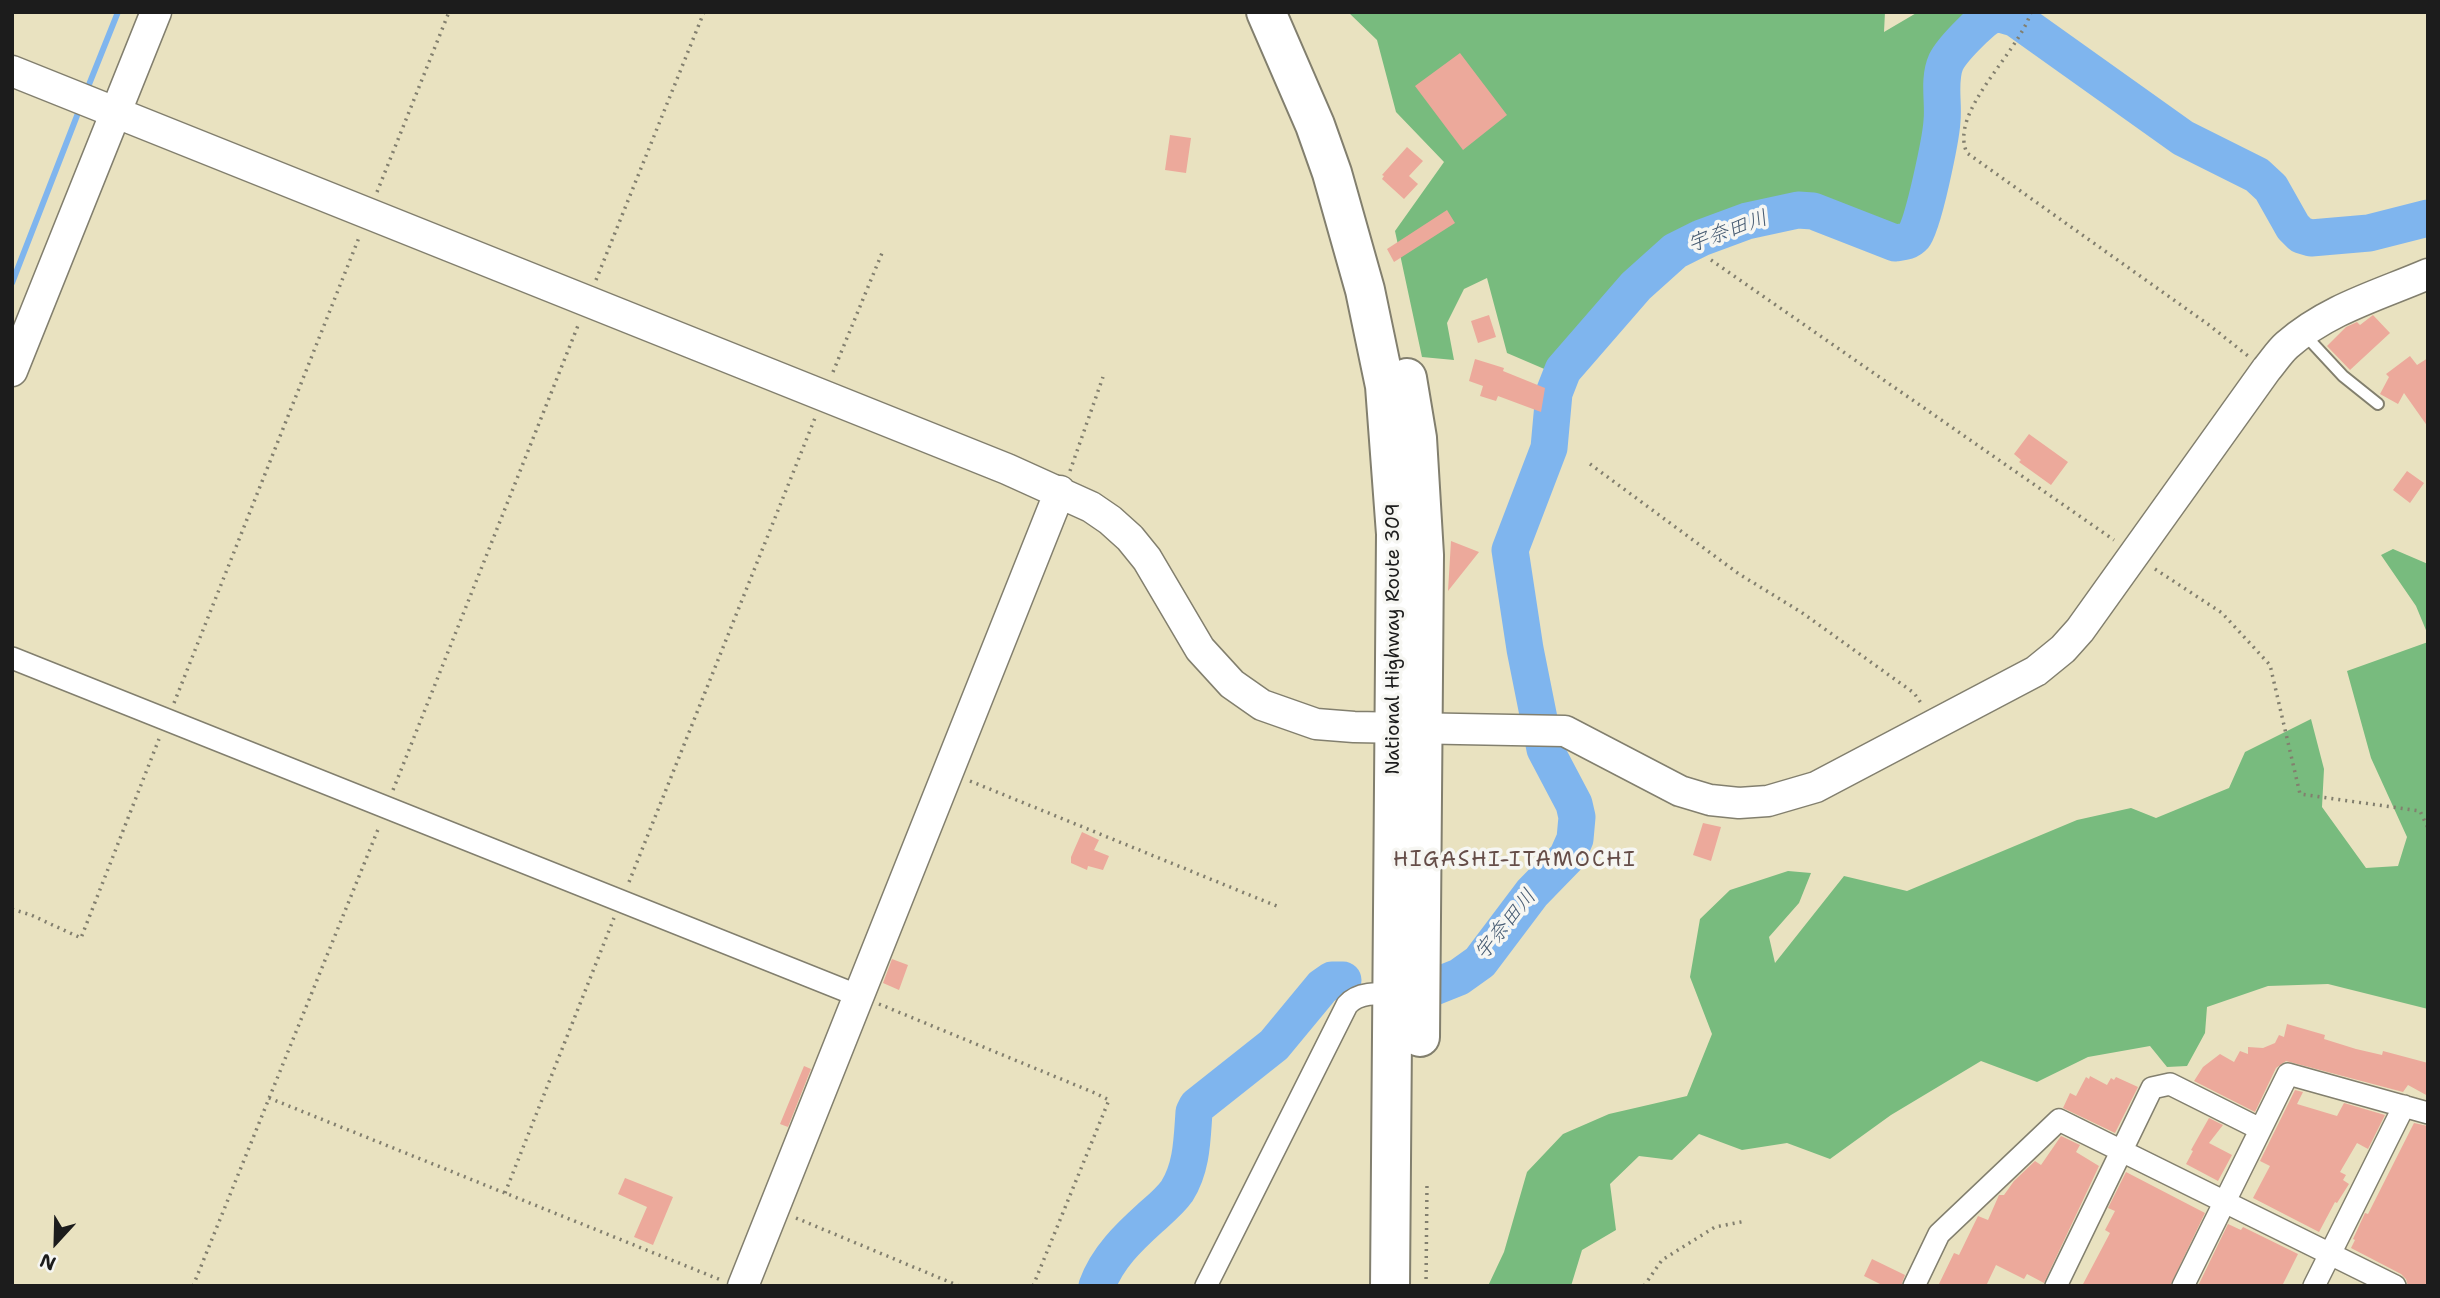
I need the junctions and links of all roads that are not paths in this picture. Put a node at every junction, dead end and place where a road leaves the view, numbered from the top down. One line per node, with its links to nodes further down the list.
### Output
1 (156, 12): 5 (street)
2 (1266, 12): 12 (highway, National Highway Route 309)
3 (1295, 12): 12 (highway, National Highway Route 309)
4 (12, 71): 5 (street)
5 (116, 113): 8 (street); 10 (street)
6 (2428, 274): 7 (street)
7 (2304, 334): 9 (lane); 12 (street)
8 (12, 371)
9 (2378, 404)
10 (1060, 491): 12 (street); 14 (street)
11 (12, 658): 14 (street)
12 (1410, 727): 13 (highway, National Highway Route 309)
13 (1407, 995): 22 (street); 23 (highway, National Highway Route 309); 24 (highway, National Highway Route 309)
14 (859, 996): 21 (street)
15 (2404, 1106): 16 (street); 17 (street); 20 (street)
16 (2428, 1113)
17 (2260, 1129): 18 (street); 19 (street)
18 (2122, 1152): 19 (street); 25 (street); 26 (street)
19 (2225, 1202): 20 (street); 27 (street)
20 (2330, 1254): 28 (street); 29 (street)
21 (733, 1283)
22 (1206, 1286)
23 (1390, 1286)
24 (1416, 1286)
25 (1914, 1286)
26 (2056, 1286)
27 (2183, 1286)
28 (2314, 1286)
29 (2395, 1286)

